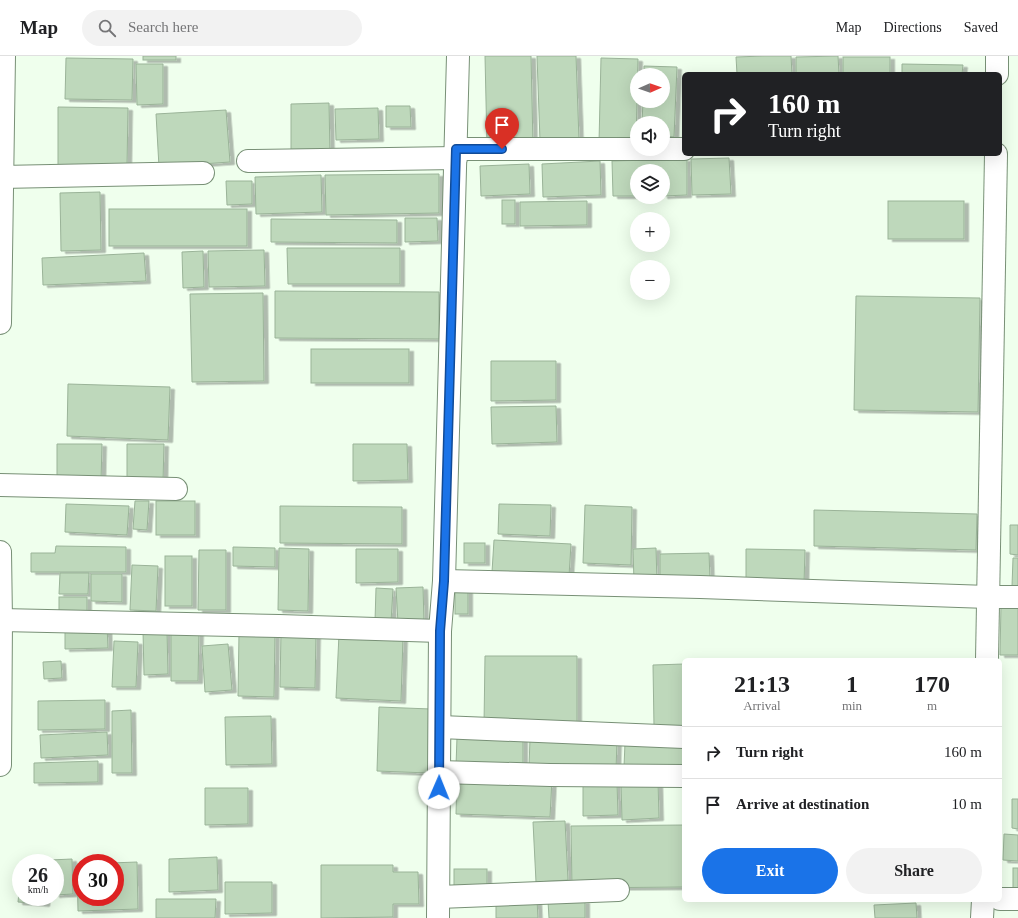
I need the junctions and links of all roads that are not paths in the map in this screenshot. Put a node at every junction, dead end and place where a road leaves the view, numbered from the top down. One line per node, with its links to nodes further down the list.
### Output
1 (4, 56): 10 (street)
2 (458, 56): 6 (street)
3 (997, 56): 4 (street)
4 (997, 72)
5 (682, 149): 6 (street)
6 (456, 154): 8 (street); 15 (street)
7 (996, 156): 16 (street)
8 (248, 161)
9 (203, 173): 10 (street)
10 (1, 178): 11 (street)
11 (0, 323)
12 (0, 485): 13 (street)
13 (176, 489)
14 (0, 552): 18 (street)
15 (444, 581): 16 (street); 19 (street)
16 (988, 597): 17 (street); 20 (street)
17 (1018, 597)
18 (1, 620): 19 (street); 23 (street)
19 (440, 631): 21 (street)
20 (987, 658)
21 (440, 727): 22 (street); 24 (street)
22 (682, 737)
23 (0, 765)
24 (439, 772): 25 (street); 30 (street)
25 (682, 776)
26 (618, 890): 30 (street)
27 (1002, 899): 28 (street)
28 (1018, 899)
29 (983, 902): 31 (street)
30 (438, 907)
31 (982, 918)

